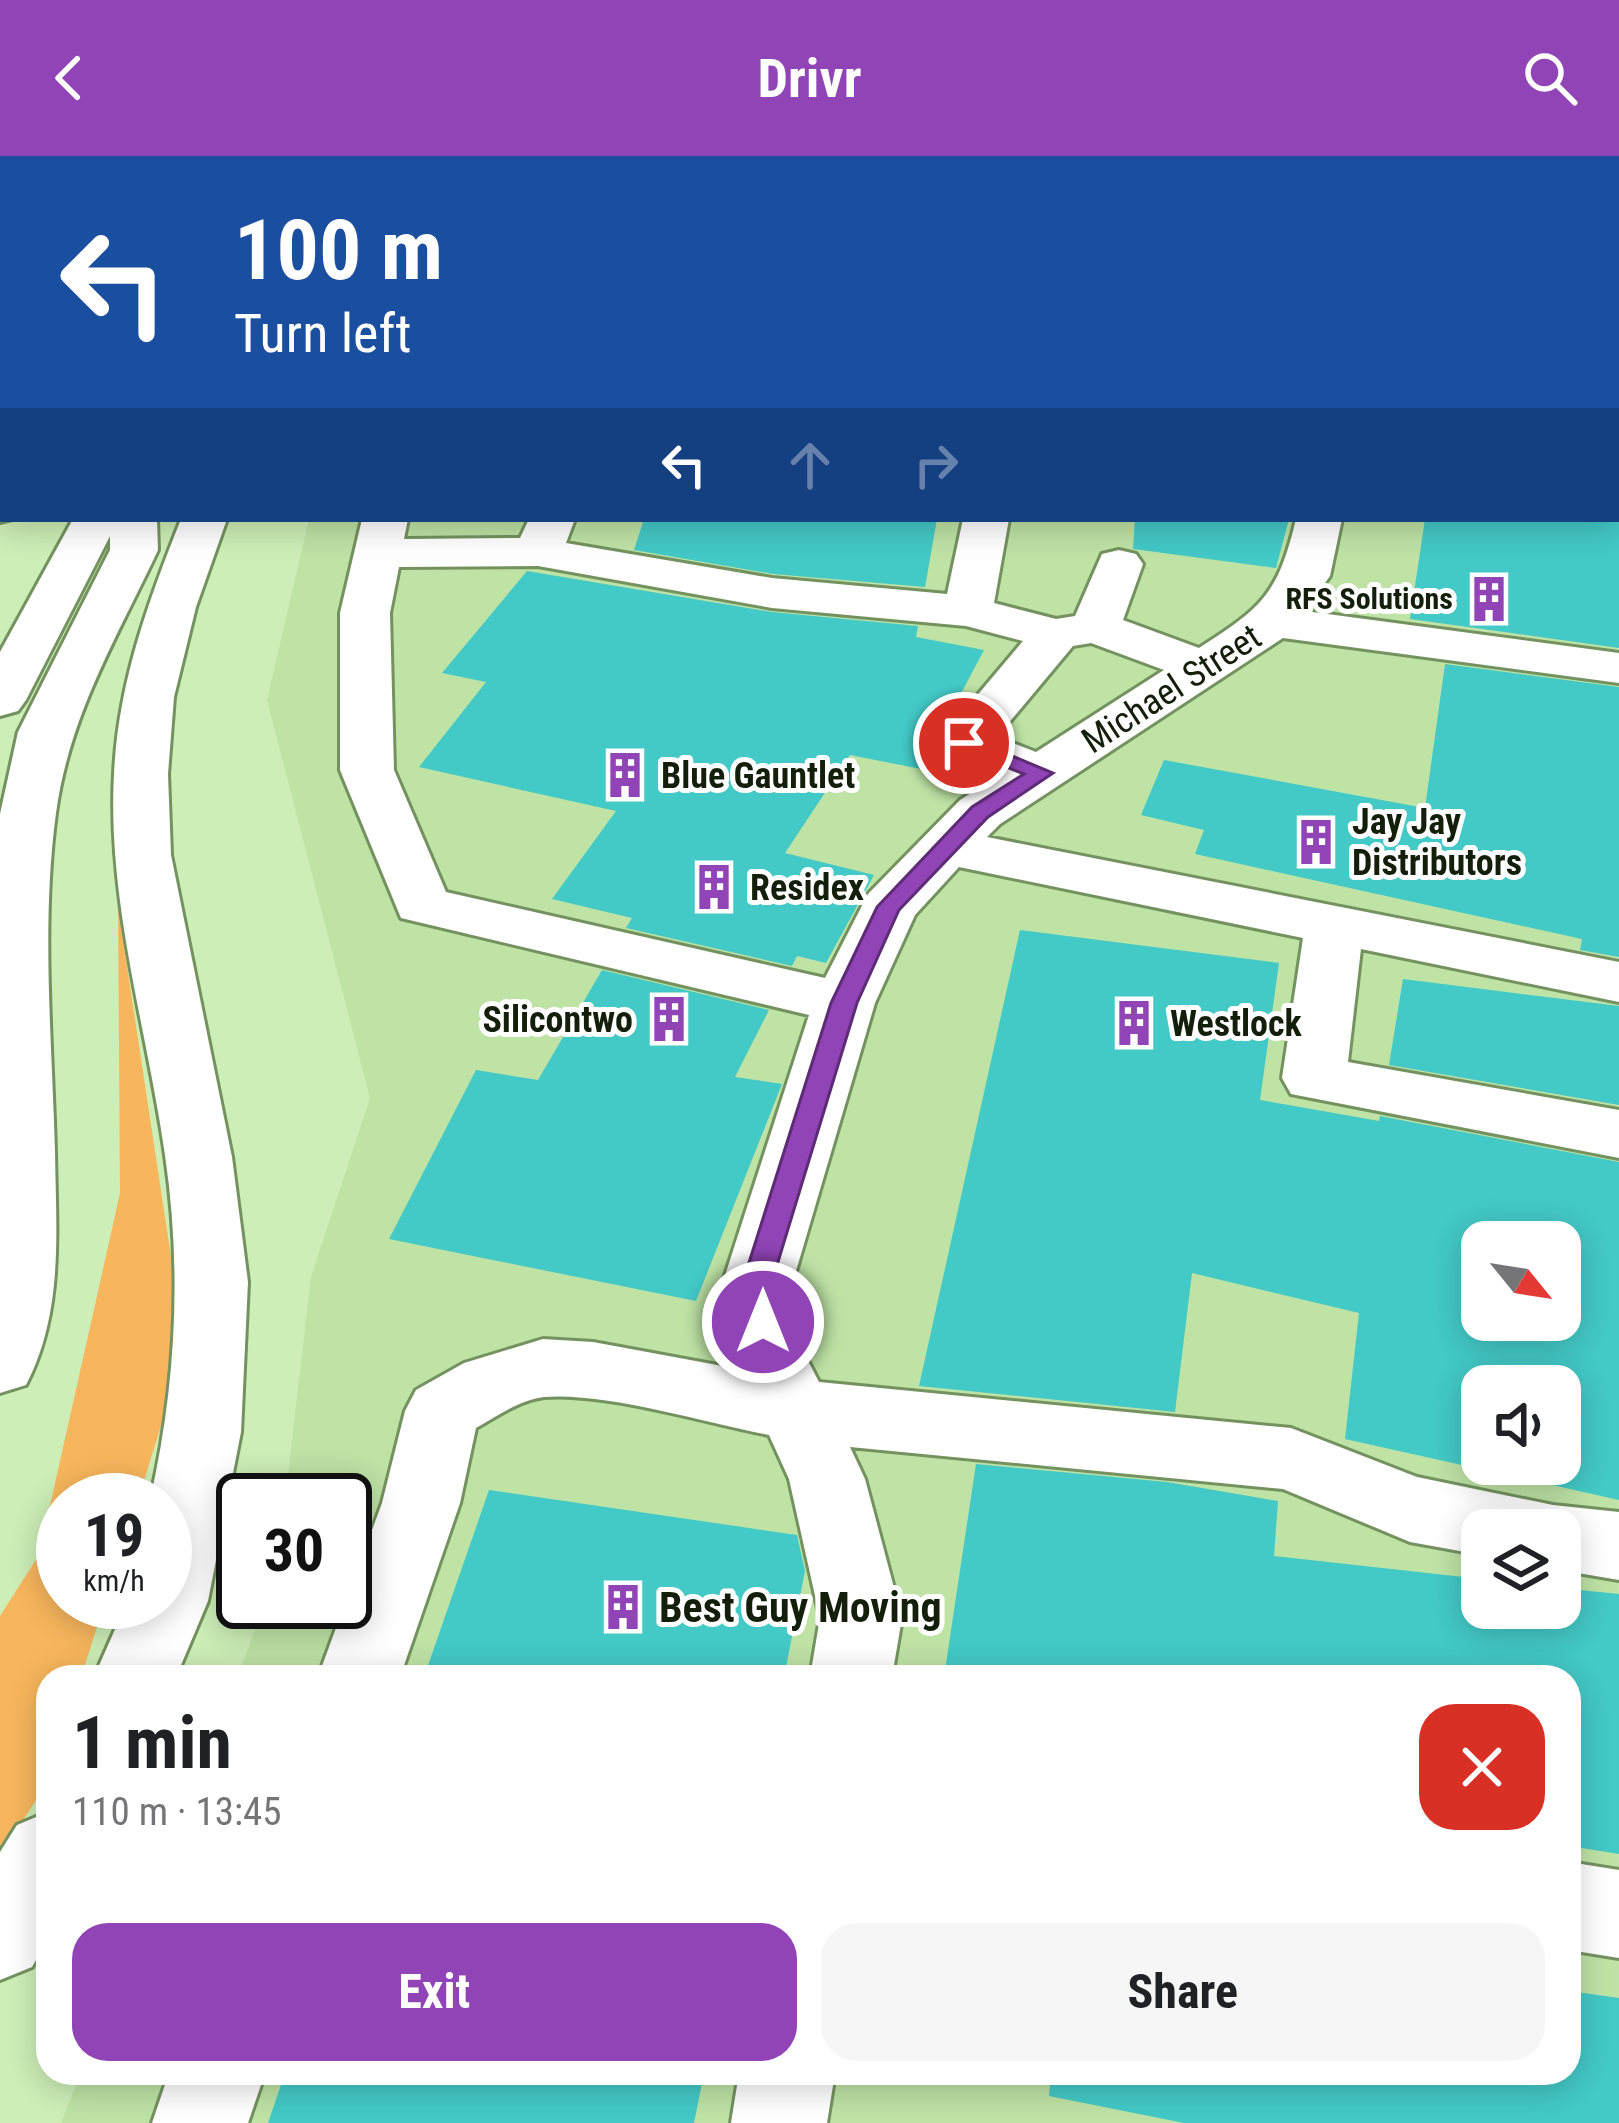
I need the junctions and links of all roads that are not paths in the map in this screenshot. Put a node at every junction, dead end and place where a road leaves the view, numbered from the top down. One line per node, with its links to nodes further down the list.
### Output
1 (94, 522): 14 (main road)
2 (134, 522): 21 (main road)
3 (203, 522): 26 (main road)
4 (985, 522): 9 (main road)
5 (1318, 522): 10 (main road, Michael Street)
6 (545, 535): 7 (main road); 9 (main road)
7 (382, 536): 19 (main road)
8 (1119, 564): 11 (main road)
9 (968, 611): 11 (main road)
10 (1271, 621): 12 (main road, Michael Street); 13 (main road)
11 (1075, 630): 12 (main road); 15 (main road)
12 (1204, 667): 15 (main road, Michael Street)
13 (1619, 668)
14 (0, 700)
15 (1042, 773): 16 (main road, Michael Street)
16 (946, 847): 17 (main road); 19 (main road, Michael Street)
17 (1334, 925): 18 (main road); 20 (main road)
18 (1619, 982)
19 (844, 1003): 22 (main road, Michael Street)
20 (1619, 1134)
21 (0, 1364)
22 (795, 1410): 23 (main road); 27 (main road); 28 (main road, Michael Street)
23 (1461, 1518)
24 (1581, 1539): 25 (main road)
25 (1619, 1546)
26 (140, 1665)
27 (363, 1665)
28 (853, 1665)
29 (36, 1875): 32 (main road)
30 (1581, 1908): 31 (main road)
31 (1619, 1914)
32 (0, 1935)
33 (213, 2085): 35 (main road)
34 (785, 2085): 36 (main road)
35 (200, 2123)
36 (779, 2123)

